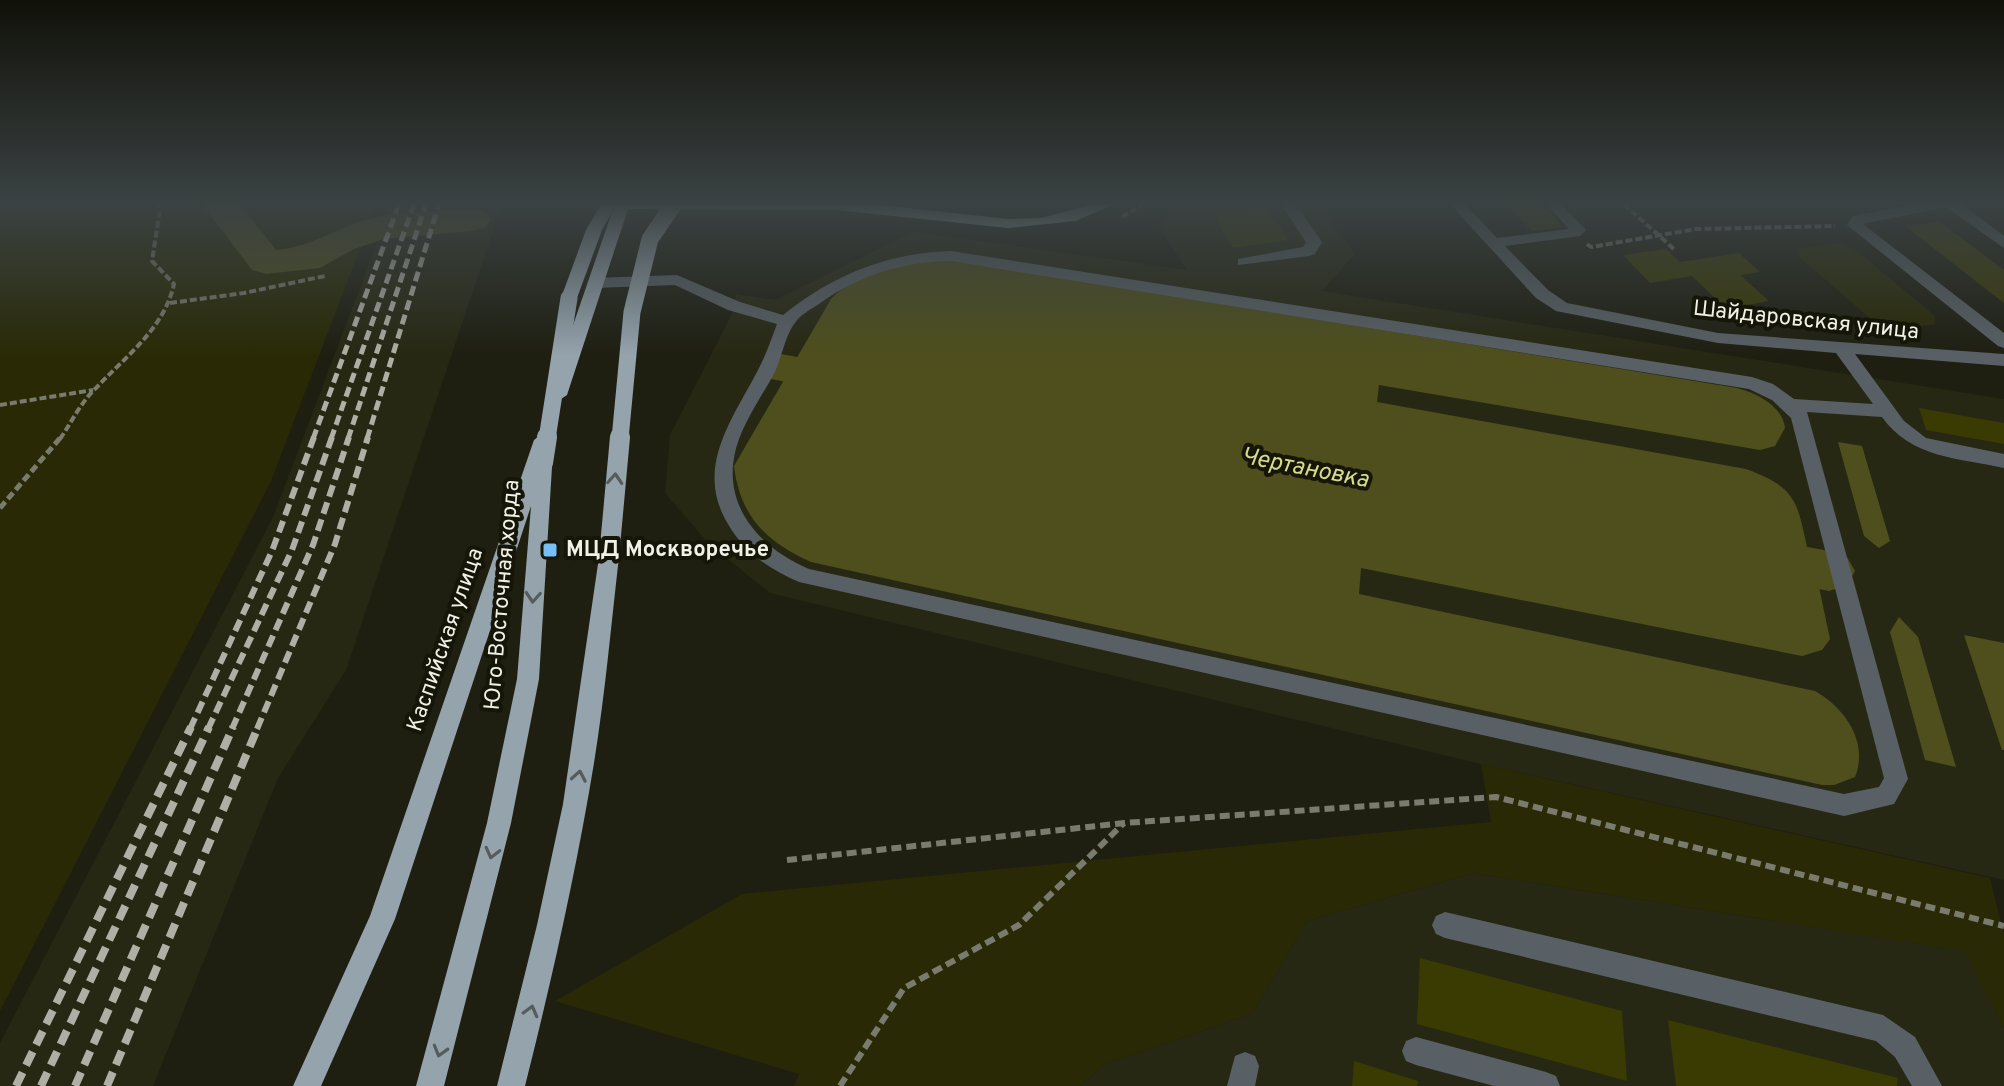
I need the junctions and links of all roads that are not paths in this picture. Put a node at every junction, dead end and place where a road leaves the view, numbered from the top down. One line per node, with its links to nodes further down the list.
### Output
1 (585, 255): 19 (main road, Юго-Восточная хорда, one-way to 19, bridge)
2 (605, 255): 8 (main road, Каспийская улица)
3 (646, 255): 20 (main road, one-way to 3, bridge)
4 (1287, 255): 7 (street)
5 (1503, 255): 11 (street, Шайдаровская улица)
6 (1893, 255): 10 (street)
7 (1244, 262)
8 (595, 283): 9 (street); 18 (main road, Каспийская улица)
9 (786, 321): 13 (street); 13 (street)
10 (2004, 342)
11 (1843, 350): 12 (street, Шайдаровская улица); 14 (street)
12 (2004, 360)
13 (1790, 405): 14 (street)
14 (1887, 411): 15 (street)
15 (2004, 461)
16 (1445, 925): 22 (street)
17 (1416, 1051): 21 (street)
18 (307, 1086)
19 (430, 1086)
20 (511, 1086)
21 (1546, 1086)
22 (1928, 1086)

